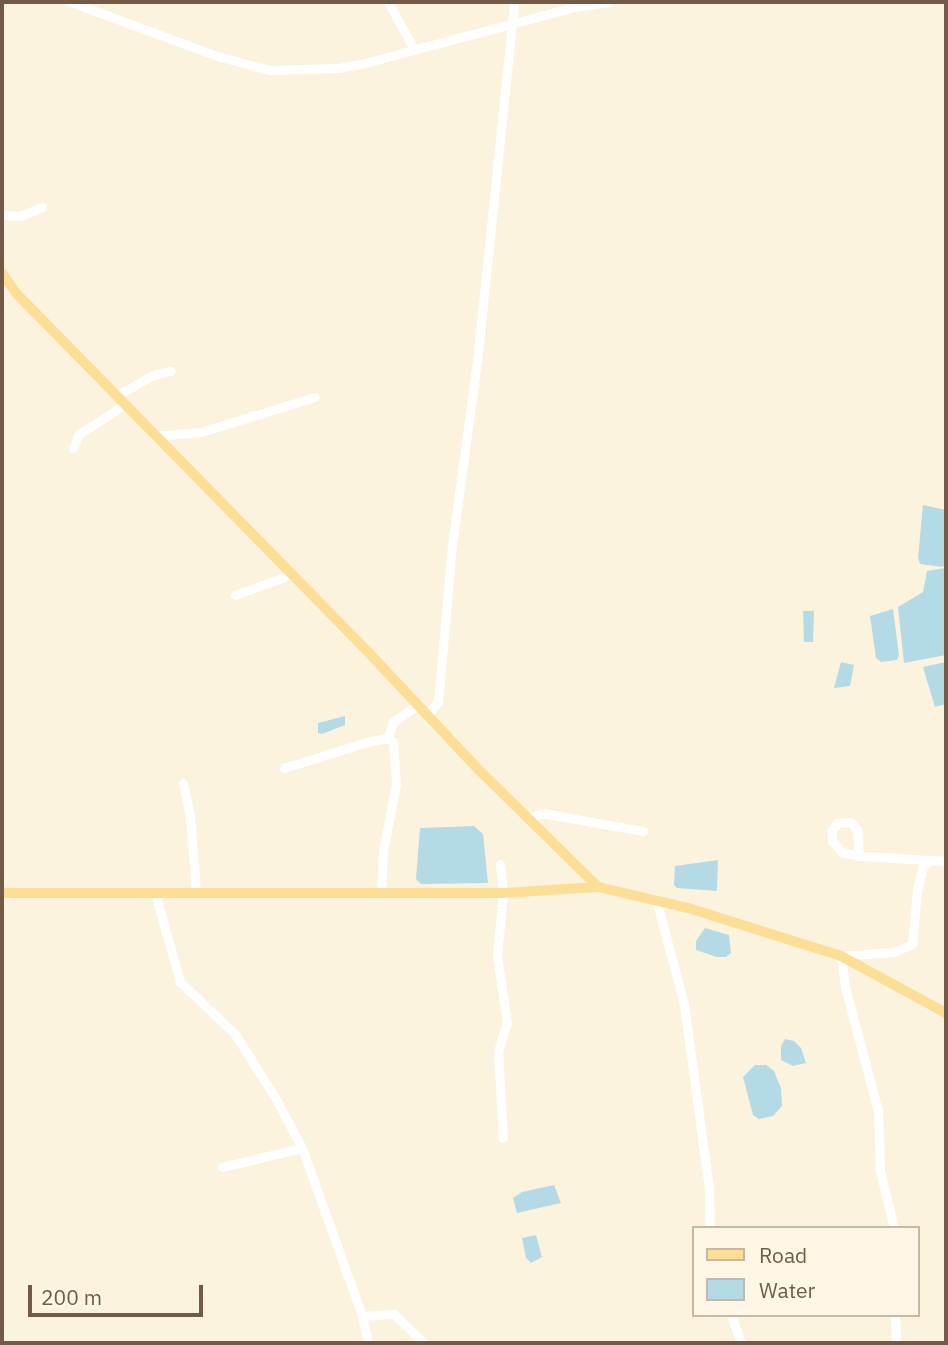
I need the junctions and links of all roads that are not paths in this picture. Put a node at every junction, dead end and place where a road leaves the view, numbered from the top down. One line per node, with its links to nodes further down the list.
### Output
1 (71, 2): 6 (street)
2 (388, 2): 6 (street)
3 (514, 2): 5 (street)
4 (609, 2): 5 (street)
5 (512, 23): 6 (street); 18 (street)
6 (414, 49)
7 (41, 207): 8 (street)
8 (2, 215)
9 (2, 273): 12 (main road)
10 (171, 370): 12 (street)
11 (315, 397): 13 (street)
12 (120, 400): 13 (main road); 14 (street)
13 (154, 436): 15 (main road)
14 (73, 448)
15 (290, 575): 16 (street); 17 (main road)
16 (235, 595)
17 (416, 706): 18 (main road); 19 (street)
18 (427, 715): 22 (main road)
19 (388, 738): 20 (street); 32 (street)
20 (284, 768)
21 (183, 783): 31 (street)
22 (529, 818): 23 (street); 28 (main road)
23 (643, 831)
24 (859, 856): 25 (street)
25 (929, 861): 26 (street); 35 (street)
26 (946, 861)
27 (500, 864): 33 (street)
28 (598, 887): 33 (main road); 34 (main road)
29 (2, 893): 30 (main road)
30 (155, 893): 31 (main road); 38 (street)
31 (196, 893): 32 (main road)
32 (381, 893): 33 (main road)
33 (502, 893): 37 (street)
34 (656, 899): 35 (main road); 40 (street)
35 (841, 956): 36 (main road); 41 (street)
36 (946, 1013)
37 (503, 1138)
38 (302, 1148): 39 (street); 42 (street)
39 (222, 1167)
40 (710, 1226)
41 (894, 1226)
42 (362, 1316): 45 (street); 46 (street)
43 (732, 1317): 47 (street)
44 (895, 1317): 48 (street)
45 (368, 1343)
46 (424, 1343)
47 (741, 1343)
48 (896, 1343)

